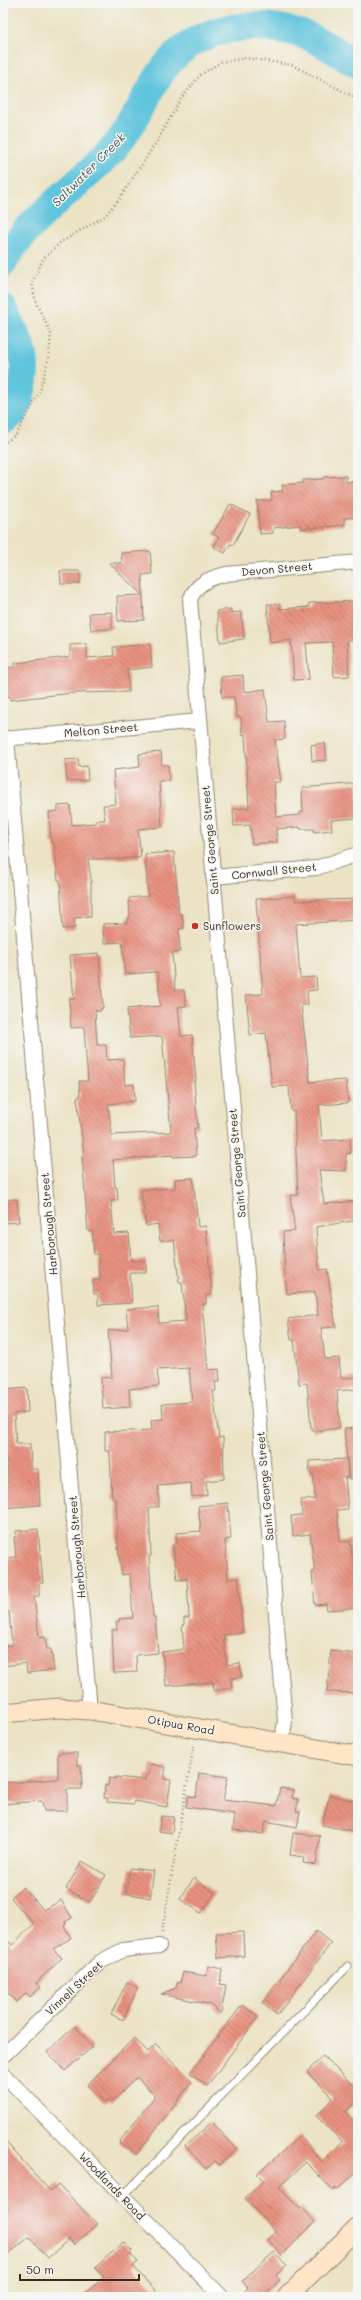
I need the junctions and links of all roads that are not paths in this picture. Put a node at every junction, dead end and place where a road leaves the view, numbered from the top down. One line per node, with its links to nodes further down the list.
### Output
1 (358, 562): 2 (street, Devon Street)
2 (198, 586): 3 (street, Saint George Street)
3 (199, 722): 4 (street, Melton Street); 6 (street, Saint George Street)
4 (5, 739): 7 (street, Harborough Street)
5 (358, 854): 6 (street, Cornwall Street)
6 (213, 877): 9 (street, Saint George Street)
7 (90, 1710): 8 (street, Otipua Road); 9 (street, Otipua Road)
8 (3, 1713)
9 (282, 1742): 10 (street, Otipua Road)
10 (358, 1756)
11 (159, 1946): 13 (street, Vinnell Street)
12 (348, 1966): 15 (lane)
13 (3, 2056)
14 (3, 2074): 15 (street, Woodlands Road)
15 (122, 2196): 17 (street, Woodlands Road)
16 (358, 2227): 18 (street)
17 (222, 2297)
18 (287, 2297)

